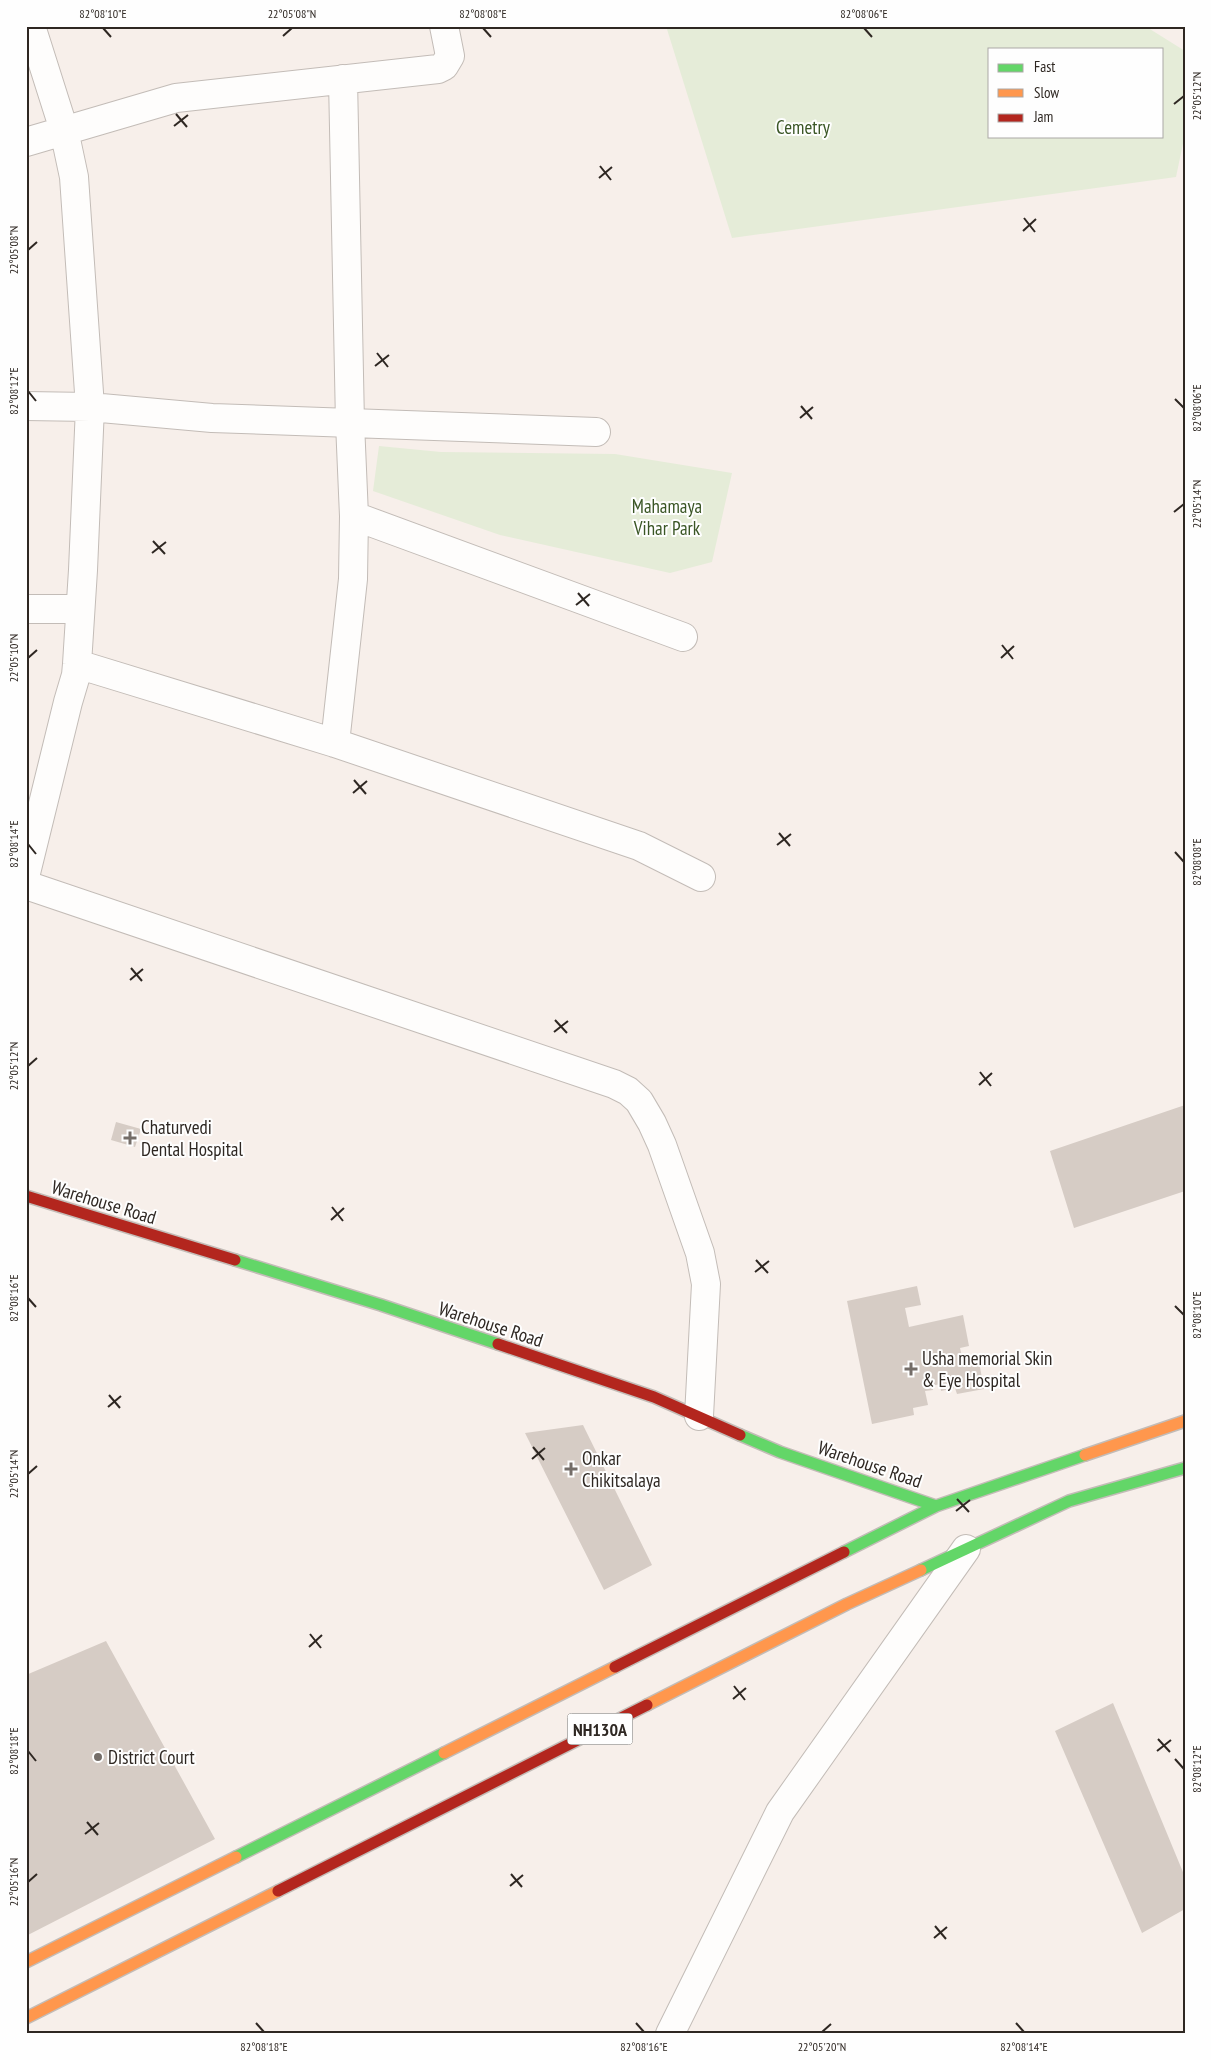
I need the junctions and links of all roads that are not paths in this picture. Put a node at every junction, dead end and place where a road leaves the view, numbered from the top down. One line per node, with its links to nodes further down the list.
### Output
1 (31, 26): 4 (street)
2 (444, 26): 3 (street)
3 (343, 79): 4 (street); 8 (street)
4 (64, 130): 5 (street); 7 (street)
5 (26, 142)
6 (26, 406): 7 (street)
7 (90, 407): 8 (street); 12 (street)
8 (350, 423): 9 (street); 10 (street)
9 (596, 432)
10 (354, 516): 13 (street); 15 (street)
11 (26, 609): 12 (street)
12 (80, 609): 14 (street)
13 (683, 636)
14 (77, 664): 15 (street); 16 (street)
15 (335, 743): 17 (street)
16 (26, 873)
17 (702, 877)
18 (26, 884): 20 (street)
19 (26, 1196): 20 (main road, Warehouse Road)
20 (699, 1416): 23 (main road, Warehouse Road)
21 (1185, 1422): 23 (main road, NH130A)
22 (1185, 1468): 24 (main road, NH130A)
23 (936, 1506): 25 (main road, NH130A)
24 (966, 1549): 26 (main road, NH130A); 27 (street)
25 (26, 1962)
26 (26, 2018)
27 (670, 2034)

